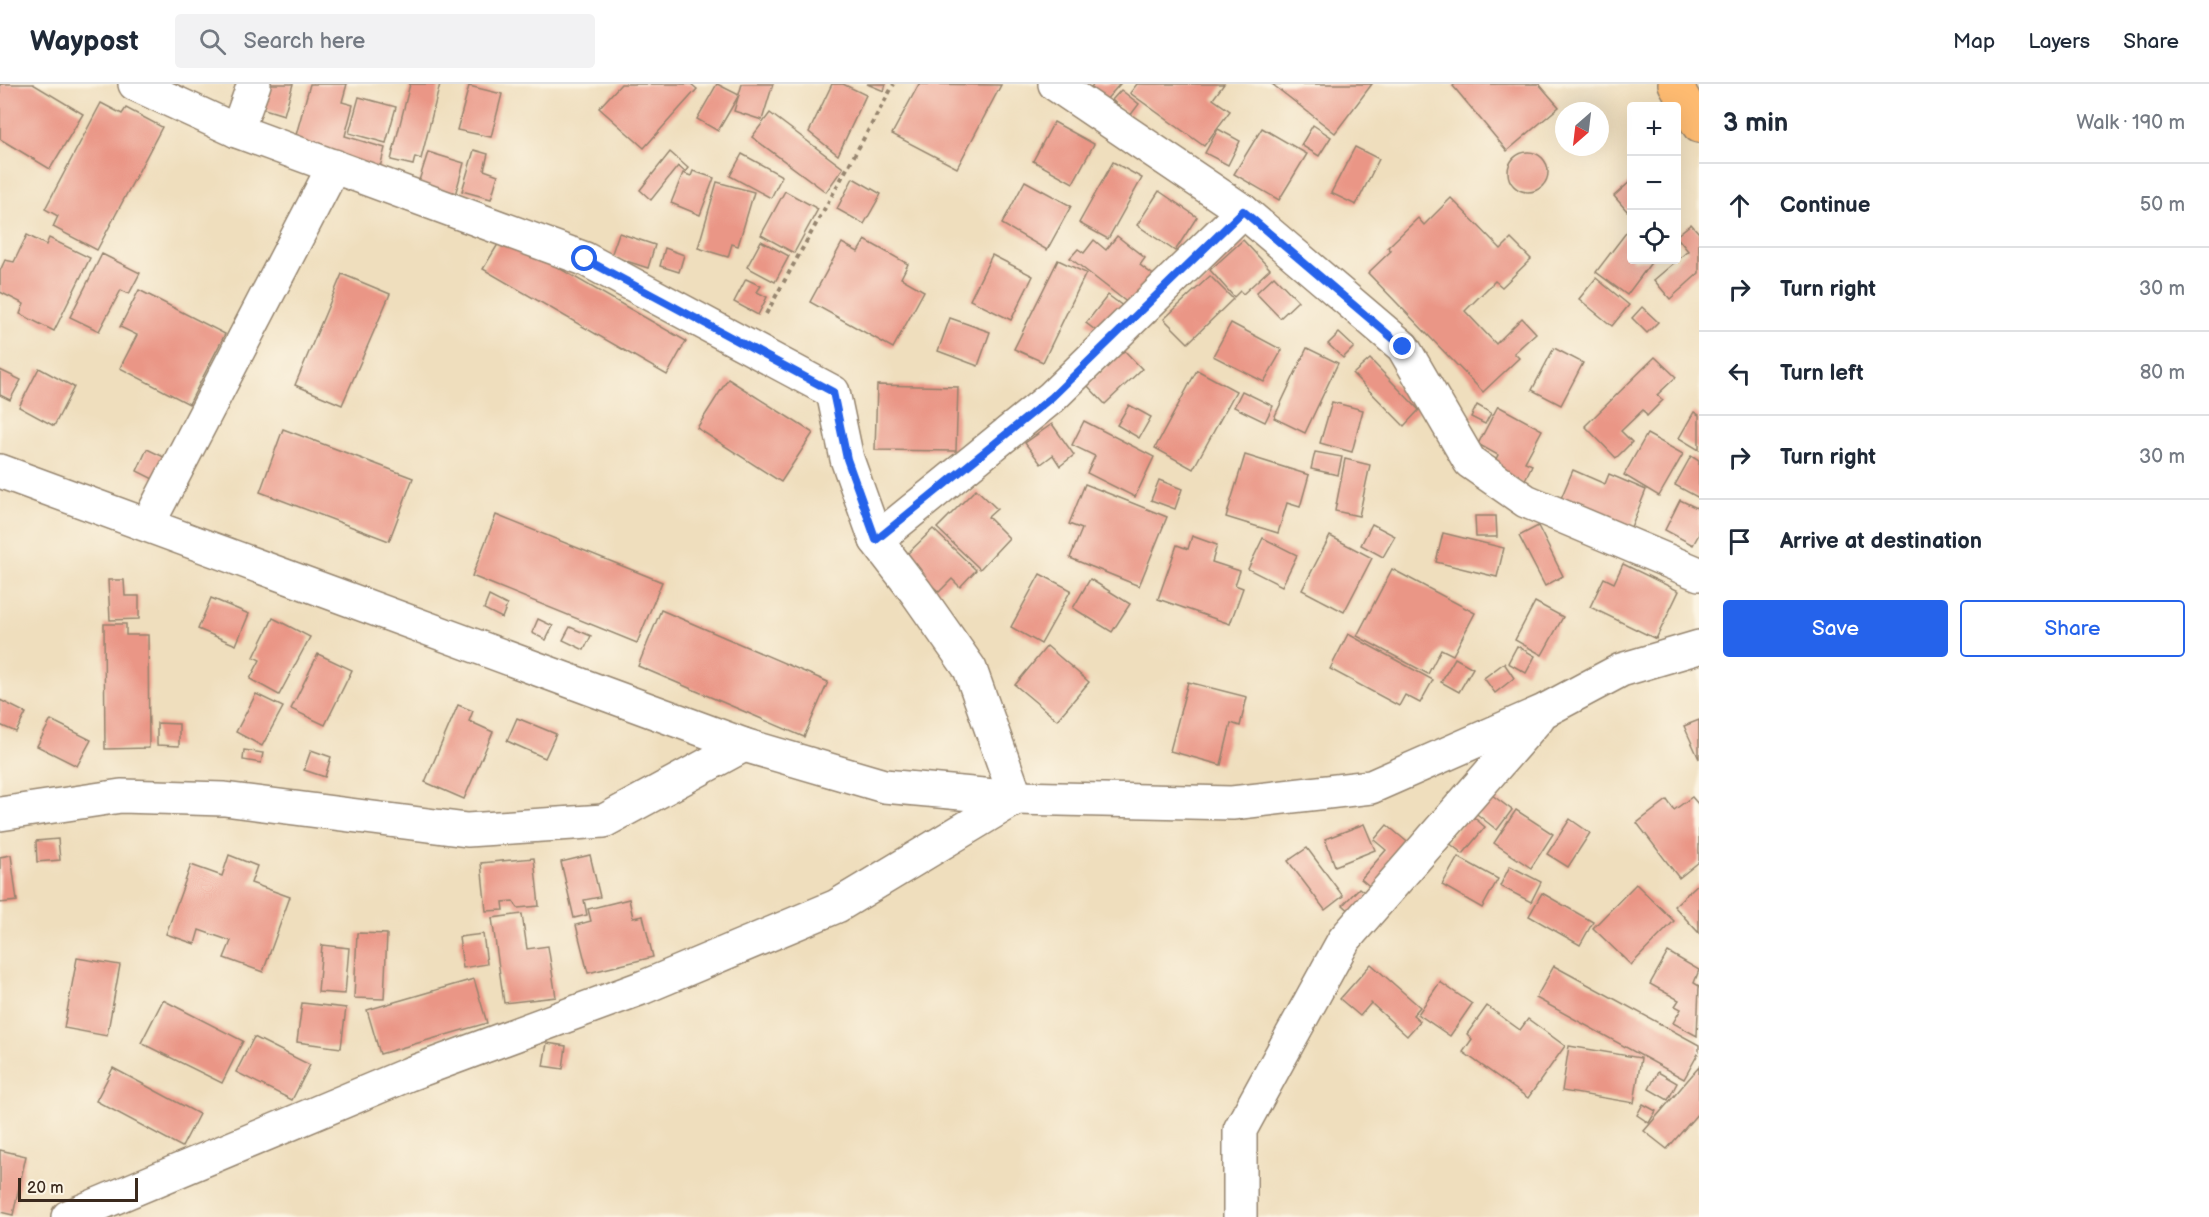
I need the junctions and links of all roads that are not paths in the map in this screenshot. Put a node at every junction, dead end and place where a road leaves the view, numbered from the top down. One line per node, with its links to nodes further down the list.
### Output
1 (135, 84): 6 (street)
2 (254, 84): 6 (street)
3 (1055, 84): 8 (street)
4 (1675, 84): 5 (main road)
5 (1699, 126)
6 (237, 131): 7 (street)
7 (334, 166): 10 (street); 11 (street)
8 (1243, 211): 11 (street); 12 (street)
9 (0, 471): 10 (street)
10 (148, 524): 15 (street)
11 (876, 540): 16 (street)
12 (1699, 574)
13 (1699, 647): 14 (street)
14 (1544, 711): 16 (street); 19 (street)
15 (744, 745): 16 (street); 17 (street)
16 (1016, 798): 18 (street)
17 (0, 814)
18 (68, 1217)
19 (1240, 1217)

